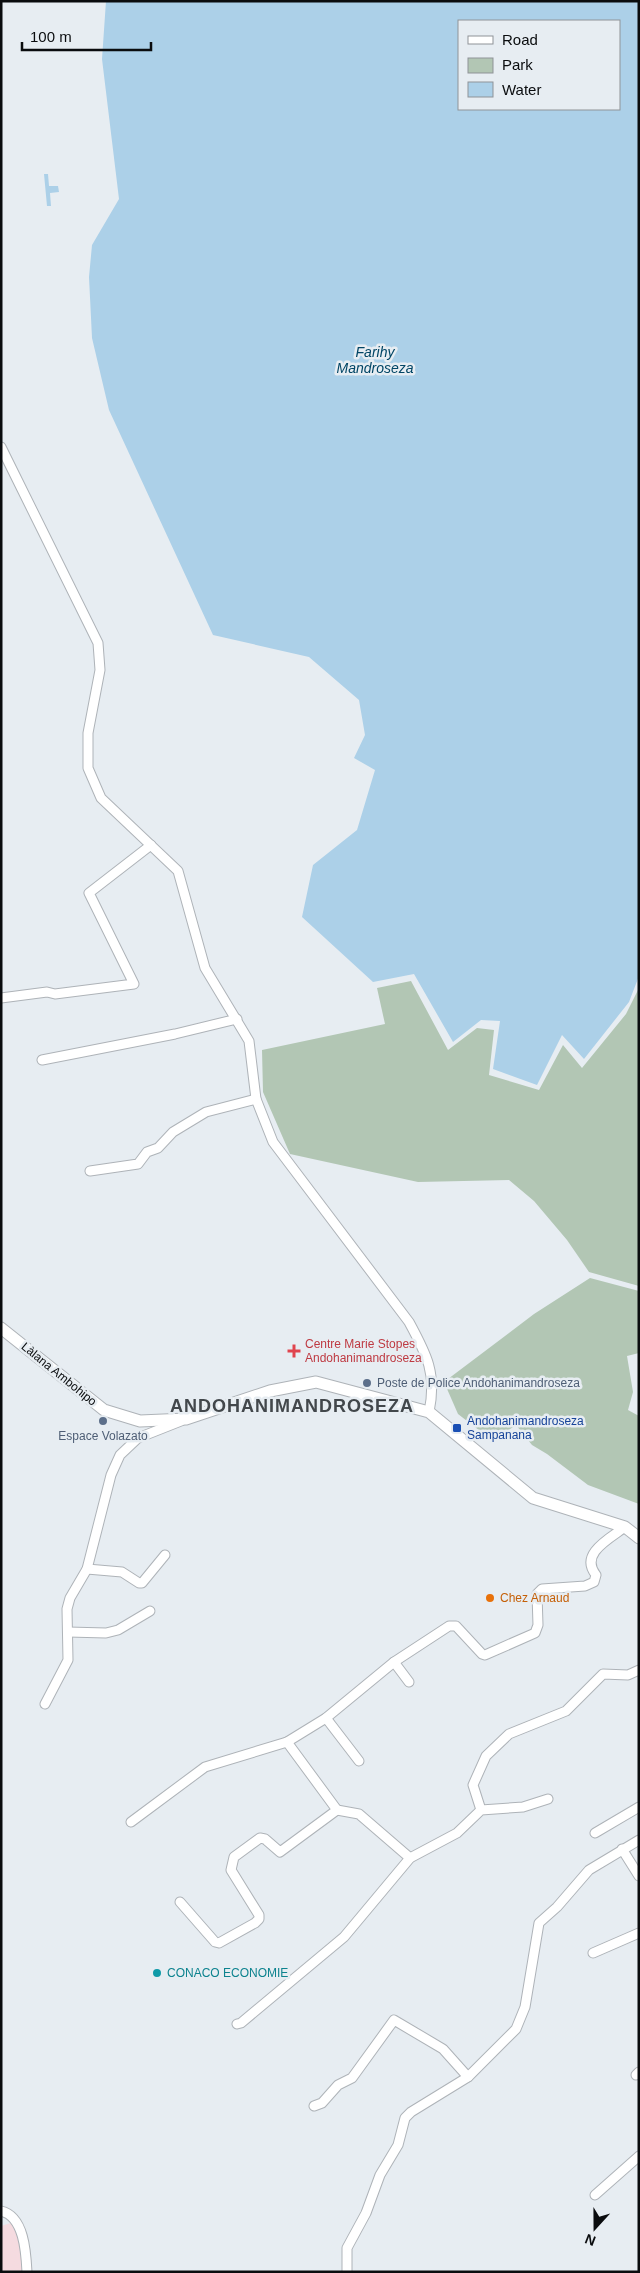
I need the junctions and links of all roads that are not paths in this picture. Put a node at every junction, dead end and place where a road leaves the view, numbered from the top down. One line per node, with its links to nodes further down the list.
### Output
1 (2, 448): 2 (street)
2 (152, 845): 3 (street); 4 (street)
3 (1, 998)
4 (237, 1019): 5 (street); 6 (street)
5 (42, 1060)
6 (256, 1099): 7 (street); 9 (street)
7 (90, 1171)
8 (1, 1328): 10 (street, Làlana Ambohipo)
9 (430, 1412): 10 (street, Làlana Ambohipo); 11 (street, Làlana Ambohipo)
10 (186, 1419): 14 (street)
11 (625, 1527): 12 (street, Làlana Ambohipo); 17 (street)
12 (639, 1538)
13 (165, 1555): 14 (street)
14 (87, 1569): 16 (street)
15 (150, 1611): 16 (street)
16 (68, 1632): 20 (street)
17 (394, 1662): 19 (street); 21 (street)
18 (639, 1670): 27 (street)
19 (409, 1682)
20 (45, 1704)
21 (326, 1718): 22 (street); 23 (street)
22 (287, 1742): 26 (street); 28 (street)
23 (359, 1761)
24 (548, 1799): 27 (street)
25 (639, 1807): 29 (street)
26 (337, 1810): 32 (street); 34 (street)
27 (481, 1810): 32 (street)
28 (130, 1822)
29 (595, 1833)
30 (639, 1840): 31 (street)
31 (622, 1849): 33 (street); 38 (street)
32 (410, 1858): 37 (street)
33 (639, 1876)
34 (180, 1902)
35 (639, 1933): 36 (street)
36 (593, 1953)
37 (237, 2024)
38 (468, 2077): 39 (street); 44 (street)
39 (314, 2106)
40 (639, 2156): 41 (street)
41 (596, 2195)
42 (1, 2211): 43 (street)
43 (27, 2272)
44 (347, 2272)

